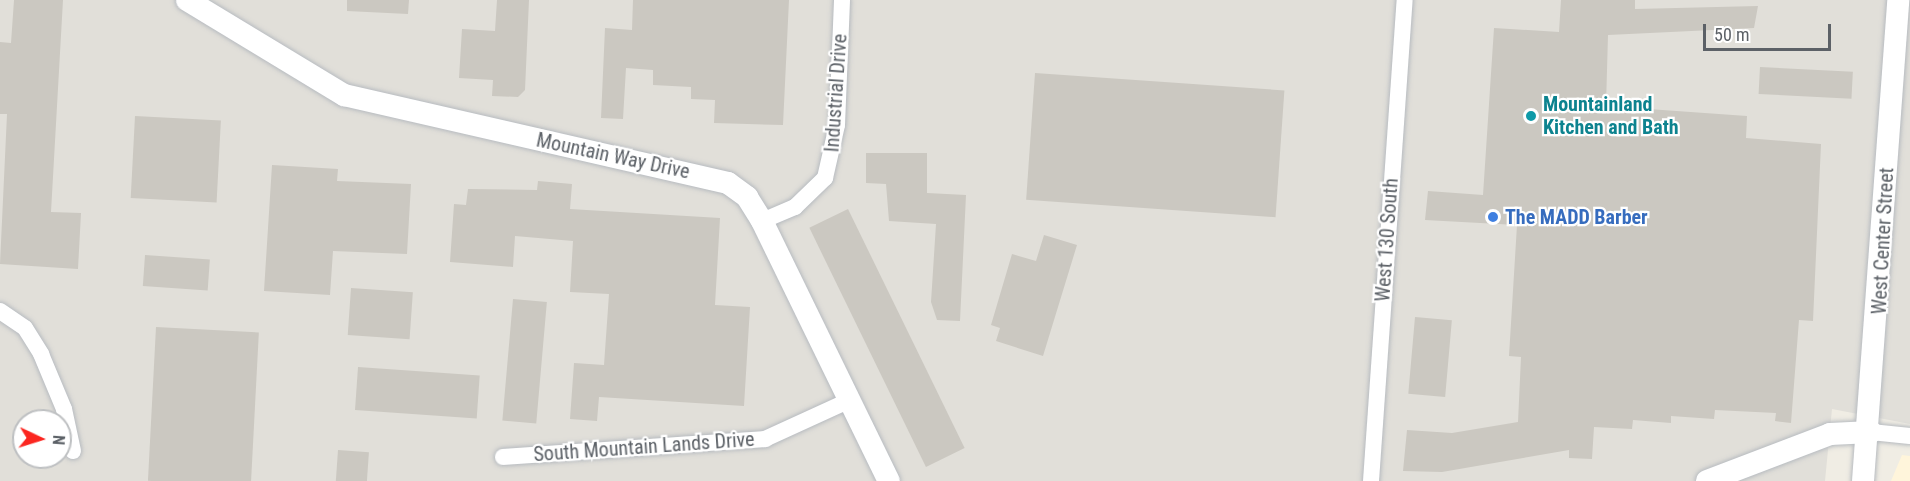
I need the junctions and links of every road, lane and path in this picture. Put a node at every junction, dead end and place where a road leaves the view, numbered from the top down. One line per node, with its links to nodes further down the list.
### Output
1 (187, 0): 5 (street, Mountain Way Drive)
2 (842, 0): 5 (street, Industrial Drive)
3 (1405, 0): 13 (street, West 130 South)
4 (1898, 0): 8 (street, West Center Street)
5 (762, 221): 7 (street, Mountain Way Drive)
6 (0, 311): 10 (street)
7 (848, 401): 11 (street, South Mountain Lands Drive); 12 (street, Mountain Way Drive)
8 (1871, 432): 9 (street); 14 (street); 15 (street, West Center Street)
9 (1910, 436)
10 (73, 451)
11 (503, 457)
12 (889, 481)
13 (1371, 481)
14 (1707, 481)
15 (1863, 481)

